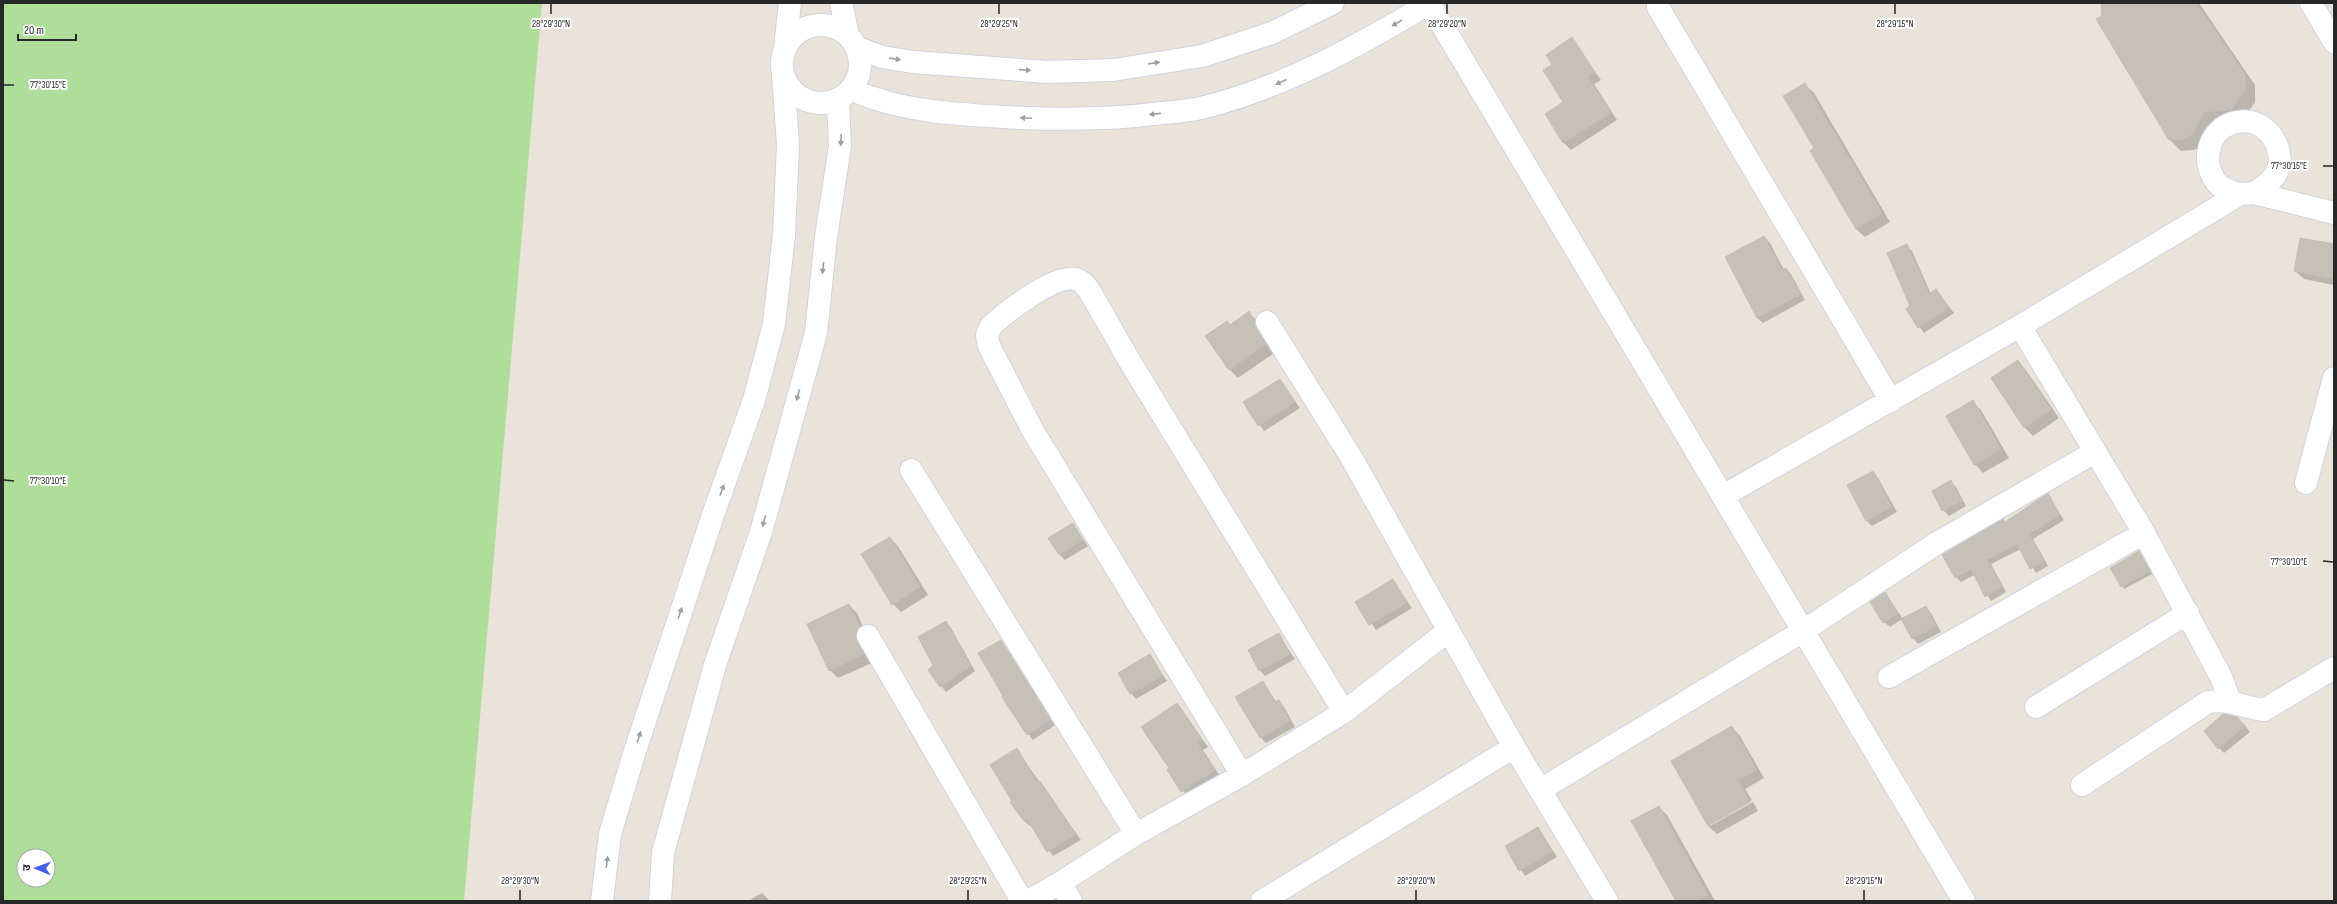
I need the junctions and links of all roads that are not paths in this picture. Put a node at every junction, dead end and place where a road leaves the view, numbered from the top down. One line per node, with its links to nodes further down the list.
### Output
1 (790, 3): 11 (street)
2 (841, 3): 10 (street)
3 (1298, 3): 8 (street)
4 (1333, 3): 8 (street)
5 (1430, 3): 13 (street, one-way to 13); 22 (street)
6 (2311, 3): 9 (street)
7 (1658, 7): 18 (street)
8 (1290, 25): 10 (street, one-way to 8)
9 (2332, 32)
10 (853, 42): 11 (street); 13 (street)
11 (785, 47): 12 (street)
12 (783, 76): 13 (street); 39 (street, one-way to 12)
13 (845, 95): 40 (street, one-way to 40)
14 (2334, 213): 16 (street)
15 (1267, 322): 25 (street)
16 (2020, 326): 18 (street); 19 (street)
17 (2334, 378): 21 (street)
18 (1890, 401): 22 (street)
19 (2096, 452): 23 (street); 26 (street)
20 (911, 470): 37 (street)
21 (2306, 483)
22 (1723, 496): 26 (street)
23 (2144, 533): 24 (street); 29 (street)
24 (2188, 613): 30 (street); 31 (street)
25 (1448, 631): 32 (street); 33 (street)
26 (1803, 631): 36 (street); 45 (street)
27 (868, 636): 41 (street)
28 (2334, 668): 30 (street)
29 (1889, 677)
30 (2230, 700): 35 (street)
31 (2036, 707)
32 (1344, 712): 34 (street); 34 (street)
33 (1514, 747): 36 (street); 43 (street)
34 (1242, 775): 37 (street)
35 (2082, 785)
36 (1540, 790): 44 (street)
37 (1136, 834): 38 (street)
38 (1066, 892): 42 (street)
39 (602, 901)
40 (660, 901)
41 (1022, 901)
42 (1028, 901)
43 (1262, 901)
44 (1607, 901)
45 (1964, 901)

